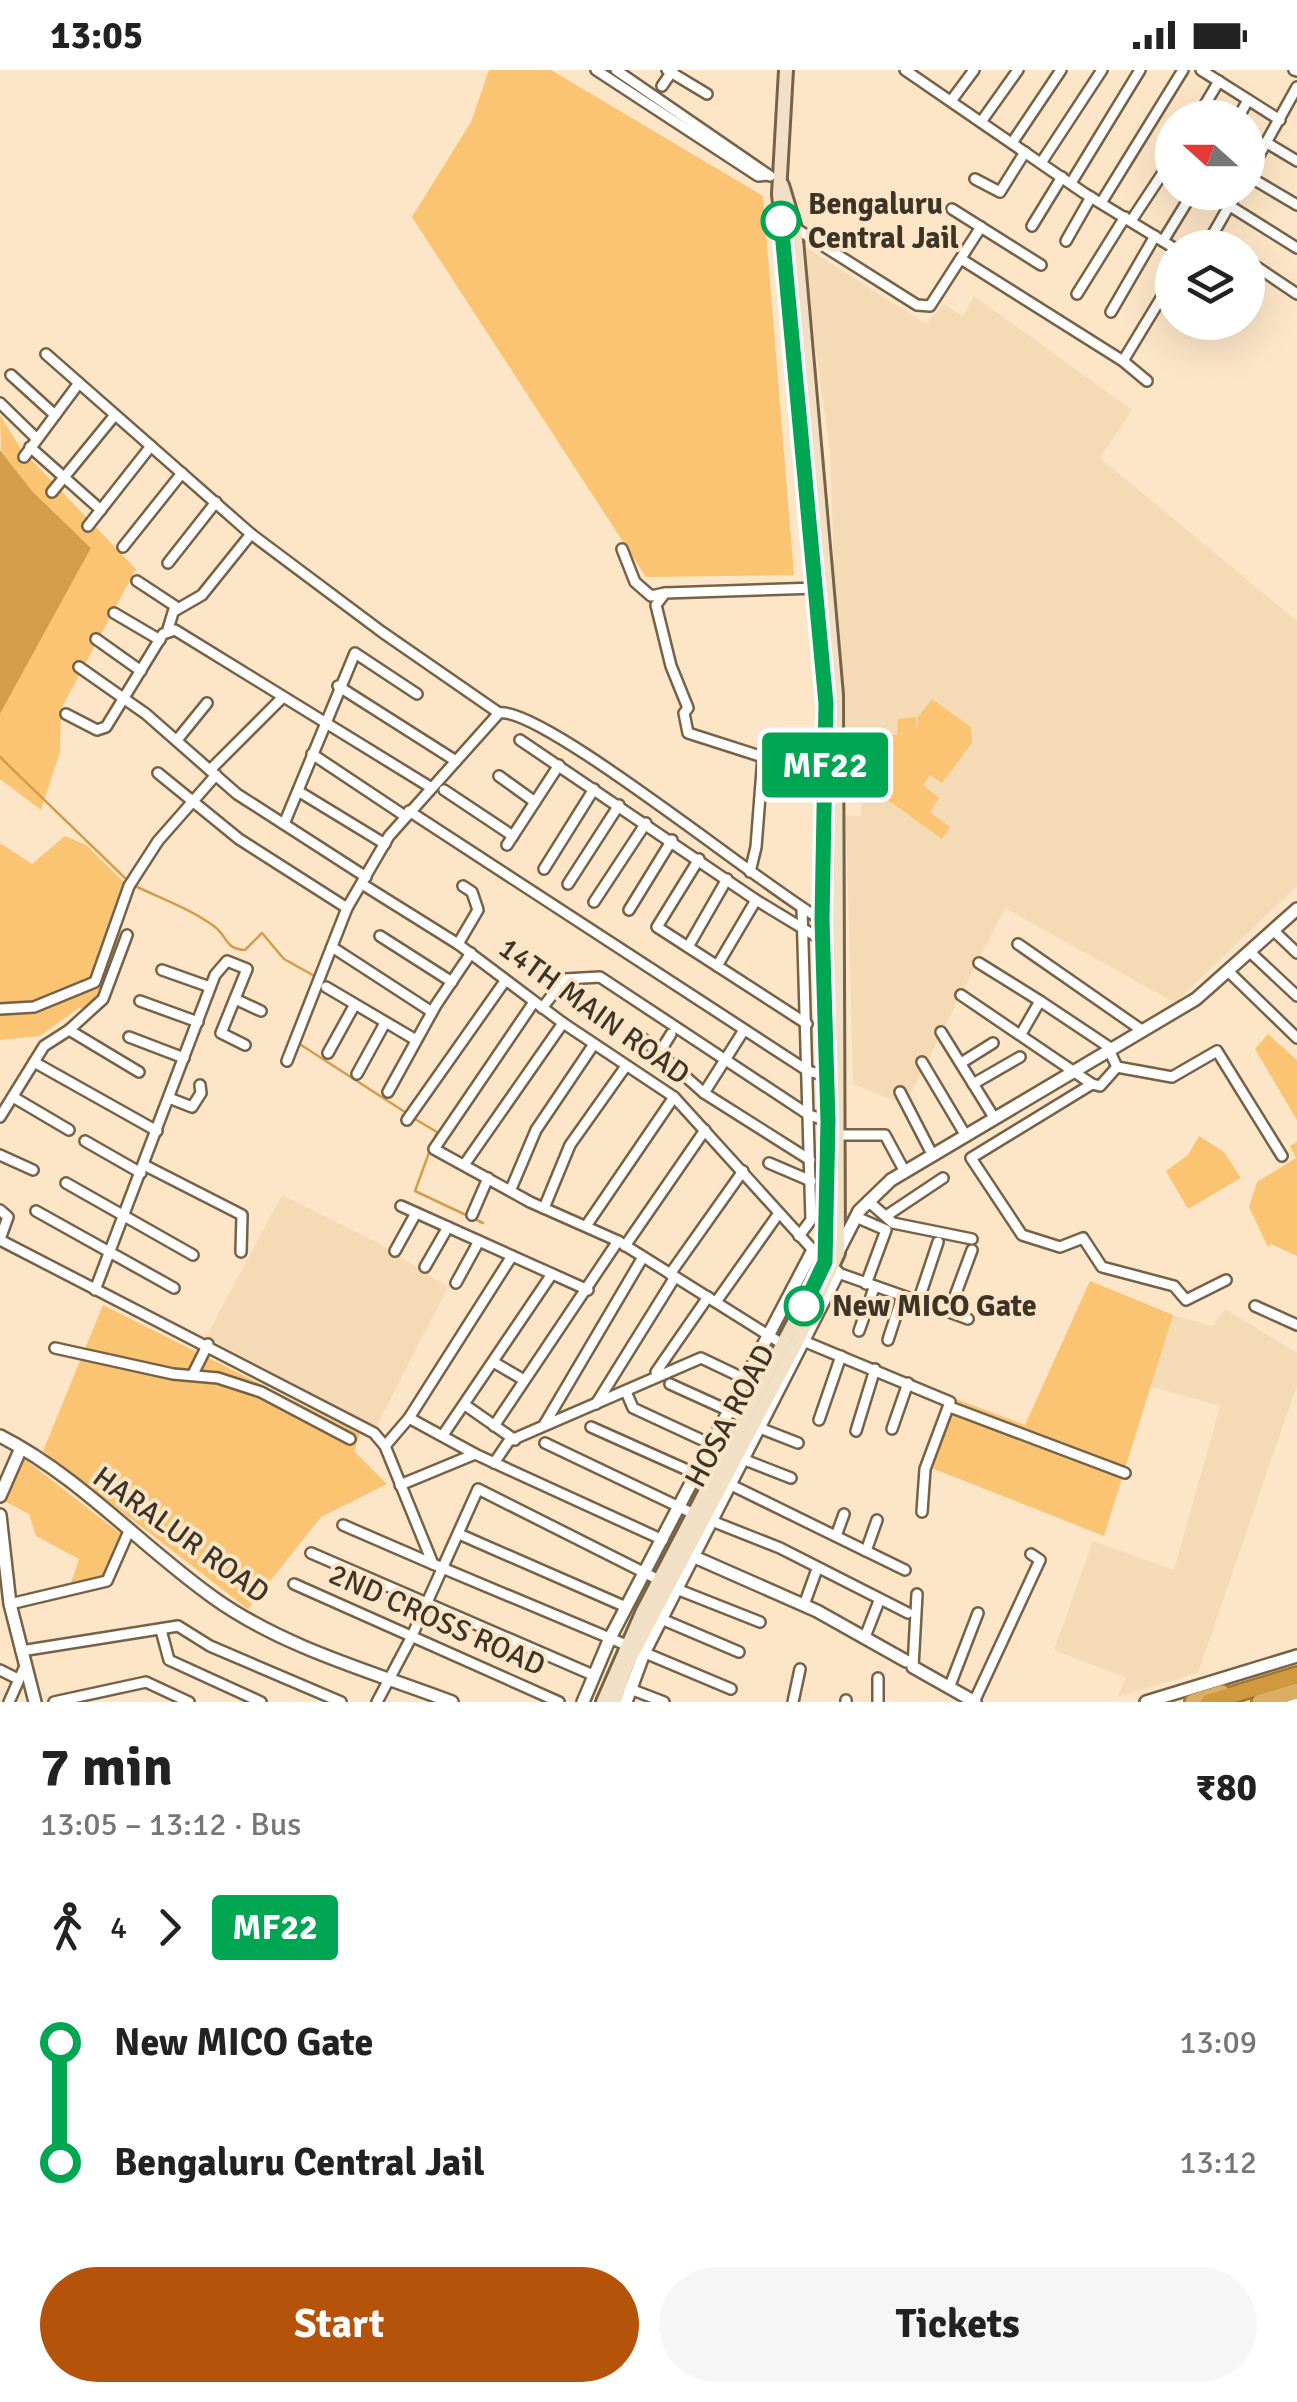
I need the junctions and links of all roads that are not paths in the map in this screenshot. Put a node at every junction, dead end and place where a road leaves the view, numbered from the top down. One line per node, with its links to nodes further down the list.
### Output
1 (596, 70): 31 (street)
2 (616, 70): 31 (street)
3 (786, 70): 31 (main road, HOSA ROAD)
4 (905, 70): 14 (street)
5 (930, 70): 14 (street)
6 (974, 70): 21 (street)
7 (1018, 70): 24 (street)
8 (1062, 70): 25 (street)
9 (1102, 70): 29 (street)
10 (1140, 70): 32 (street)
11 (1183, 70): 36 (street)
12 (1201, 70): 15 (street)
13 (670, 71): 16 (street); 18 (street)
14 (921, 81): 21 (street)
15 (1219, 82): 19 (street); 20 (street)
16 (662, 86)
17 (1297, 88): 23 (street)
18 (708, 94)
19 (1208, 100)
20 (1248, 100)
21 (950, 101): 24 (street)
22 (1265, 111): 23 (street)
23 (1280, 120): 26 (street)
24 (981, 122): 25 (street)
25 (1012, 143): 27 (street)
26 (1266, 143): 28 (street)
27 (1025, 152): 29 (street); 30 (street)
28 (1297, 162)
29 (1041, 163): 32 (street)
30 (975, 179)
31 (777, 180): 43 (main road, HOSA ROAD); 76 (main road, HOSA ROAD)
32 (1066, 180): 35 (street); 41 (street)
33 (1155, 182): 40 (street)
34 (1265, 186): 37 (street)
35 (1091, 197): 36 (street); 45 (street)
36 (1101, 203): 40 (street)
37 (1297, 204)
38 (952, 210): 42 (street)
39 (1236, 210): 47 (street)
40 (1128, 220): 44 (street); 51 (street)
41 (1032, 226)
42 (980, 227): 48 (street); 49 (street)
43 (795, 228): 48 (street); 149 (main road, HOSA ROAD)
44 (1155, 236)
45 (1066, 242)
46 (1155, 244): 54 (street)
47 (1297, 248)
48 (961, 258): 56 (street)
49 (1041, 265)
50 (1265, 272): 52 (street)
51 (1077, 294)
52 (1297, 294)
53 (1155, 308): 56 (street)
54 (1111, 312)
55 (46, 354): 59 (street)
56 (1122, 361): 58 (street)
57 (11, 375): 61 (street)
58 (1147, 382)
59 (79, 383): 61 (street); 62 (street)
60 (0, 403): 64 (street)
61 (55, 415): 64 (street)
62 (115, 415): 63 (street); 66 (street)
63 (151, 446): 65 (street); 69 (street)
64 (30, 448): 66 (street)
65 (182, 473): 68 (street); 72 (street)
66 (64, 478): 67 (street); 69 (street)
67 (52, 492)
68 (216, 502): 71 (street); 74 (street)
69 (100, 510): 70 (street)
70 (88, 526)
71 (251, 534): 78 (street); 90 (street)
72 (123, 547)
73 (622, 549): 77 (street)
74 (168, 563)
75 (137, 581): 78 (street)
76 (817, 588): 77 (street); 99 (main road, HOSA ROAD)
77 (666, 593): 96 (street)
78 (176, 610): 80 (street)
79 (114, 613): 82 (street)
80 (168, 629): 82 (street); 87 (street)
81 (96, 639): 84 (street)
82 (160, 640): 84 (street)
83 (79, 667): 88 (street, 14TH MAIN ROAD)
84 (141, 672): 88 (street)
85 (338, 686): 86 (street); 92 (street); 97 (street)
86 (417, 694)
87 (282, 698): 92 (street); 100 (street)
88 (124, 699): 91 (street); 93 (street, 14TH MAIN ROAD)
89 (208, 702): 93 (street)
90 (499, 712): 97 (street); 117 (street)
91 (66, 714)
92 (324, 722): 95 (street); 103 (street)
93 (176, 740): 100 (street, 14TH MAIN ROAD)
94 (520, 740): 98 (street)
95 (312, 754): 106 (street); 110 (street)
96 (762, 757): 99 (street); 117 (street)
97 (456, 761): 103 (street)
98 (559, 766): 104 (street); 107 (street)
99 (825, 766): 128 (main road, HOSA ROAD)
100 (213, 772): 109 (street); 112 (street, 14TH MAIN ROAD)
101 (158, 773): 109 (street)
102 (499, 776): 107 (street)
103 (430, 787): 110 (street)
104 (594, 789): 108 (street); 116 (street)
105 (444, 790): 107 (street)
106 (298, 791): 112 (street); 114 (street)
107 (534, 802)
108 (619, 805): 111 (street); 120 (street)
109 (192, 806): 124 (street); 157 (street)
110 (407, 814): 114 (street); 165 (street)
111 (646, 823): 113 (street); 123 (street)
112 (284, 824): 119 (street, 14TH MAIN ROAD)
113 (672, 840): 115 (street); 127 (street)
114 (385, 844): 119 (street)
115 (699, 860): 118 (street); 137 (street)
116 (544, 869)
117 (750, 872): 125 (street)
118 (726, 879): 122 (street); 137 (street)
119 (364, 881): 124 (street); 134 (street, 14TH MAIN ROAD)
120 (568, 884)
121 (462, 886): 134 (street)
122 (756, 900): 129 (street); 142 (street)
123 (594, 902)
124 (347, 908): 136 (street)
125 (802, 909): 128 (street); 129 (street)
126 (1297, 909): 130 (street)
127 (630, 910)
128 (822, 920): 133 (main road, HOSA ROAD)
129 (803, 930): 133 (street); 163 (street)
130 (1274, 930): 138 (street); 139 (street)
131 (127, 934): 164 (street)
132 (380, 936): 145 (street)
133 (822, 940): 149 (main road, HOSA ROAD)
134 (458, 944): 140 (street, 14TH MAIN ROAD)
135 (1018, 944): 166 (street)
136 (332, 947): 159 (street); 183 (street)
137 (688, 947): 142 (street)
138 (1250, 952): 144 (street); 151 (street)
139 (1297, 953)
140 (472, 954): 145 (street); 146 (street, 14TH MAIN ROAD)
141 (978, 963): 153 (street)
142 (717, 966): 163 (street)
143 (162, 970): 148 (street)
144 (1229, 972): 166 (street); 172 (street)
145 (452, 982): 159 (street)
146 (505, 982): 155 (street, 14TH MAIN ROAD); 205 (street)
147 (326, 987): 156 (street)
148 (210, 988): 152 (street); 160 (street)
149 (831, 991): 193 (main road, HOSA ROAD); 211 (main road, HOSA ROAD)
150 (961, 995): 169 (street)
151 (1297, 996)
152 (235, 999): 158 (street); 175 (street)
153 (1040, 1000): 169 (street); 177 (street)
154 (140, 1001): 160 (street)
155 (538, 1005): 161 (street, 14TH MAIN ROAD); 182 (street); 219 (street)
156 (354, 1006): 162 (street); 178 (street)
157 (0, 1008)
158 (261, 1011)
159 (432, 1012): 173 (street)
160 (198, 1022): 181 (street)
161 (563, 1022): 176 (street, 14TH MAIN ROAD); 219 (street)
162 (384, 1023): 173 (street); 192 (street)
163 (807, 1024): 189 (street)
164 (69, 1030): 184 (street); 191 (street)
165 (744, 1030): 182 (street); 189 (street)
166 (1143, 1031): 177 (street)
167 (941, 1032): 186 (street)
168 (671, 1034): 179 (street)
169 (1021, 1034): 190 (street)
170 (129, 1037): 181 (street)
171 (641, 1037): 179 (street)
172 (1297, 1038)
173 (416, 1040): 197 (street)
174 (993, 1043): 186 (street)
175 (245, 1044)
176 (594, 1044): 187 (street, 14TH MAIN ROAD); 228 (street)
177 (1110, 1050): 188 (street); 190 (street)
178 (328, 1052)
179 (658, 1055): 199 (street)
180 (1020, 1056): 195 (street)
181 (184, 1058): 202 (street)
182 (724, 1060): 199 (street); 203 (street)
183 (287, 1061)
184 (34, 1062): 201 (street); 210 (street)
185 (922, 1062): 212 (street)
186 (960, 1064): 195 (street)
187 (626, 1066): 200 (street, 14TH MAIN ROAD); 231 (street)
188 (1117, 1068): 196 (street); 216 (street)
189 (808, 1071): 193 (street); 203 (street)
190 (1077, 1071): 196 (street); 206 (street)
191 (139, 1072)
192 (357, 1074)
193 (827, 1076): 207 (main road, HOSA ROAD)
194 (200, 1084): 202 (street)
195 (973, 1084): 206 (street)
196 (1092, 1084): 259 (street)
197 (388, 1092)
198 (900, 1092): 215 (street)
199 (704, 1093): 217 (street)
200 (674, 1097): 209 (street, 14TH MAIN ROAD); 240 (street)
201 (12, 1098): 204 (street); 208 (street)
202 (169, 1098): 210 (street)
203 (809, 1115): 207 (street); 217 (street)
204 (0, 1117)
205 (407, 1120)
206 (995, 1120): 212 (street)
207 (828, 1121): 255 (main road, HOSA ROAD)
208 (69, 1130)
209 (706, 1130): 222 (street, 14TH MAIN ROAD); 247 (street)
210 (157, 1131): 220 (street)
211 (838, 1135): 223 (street); 255 (main road, HOSA ROAD)
212 (966, 1136): 215 (street)
213 (85, 1141): 220 (street)
214 (0, 1156): 221 (street)
215 (933, 1156): 223 (street)
216 (1282, 1156)
217 (810, 1160): 226 (street)
218 (769, 1163): 226 (street)
219 (464, 1165): 224 (street)
220 (143, 1169): 238 (street); 251 (street)
221 (33, 1170)
222 (743, 1171): 235 (street, 14TH MAIN ROAD); 258 (street)
223 (905, 1172): 229 (street)
224 (488, 1178): 228 (street); 236 (street)
225 (943, 1178): 237 (street)
226 (810, 1181): 242 (street)
227 (66, 1183): 238 (street)
228 (511, 1190): 231 (street)
229 (868, 1201): 237 (street); 239 (street)
230 (402, 1206): 234 (street)
231 (544, 1208): 240 (street)
232 (0, 1210): 244 (street)
233 (36, 1212): 250 (street)
234 (416, 1213): 241 (street); 249 (street)
235 (778, 1213): 242 (street, 14TH MAIN ROAD); 266 (street)
236 (472, 1215)
237 (886, 1216): 243 (street)
238 (124, 1217): 250 (street); 252 (street)
239 (856, 1217): 255 (street); 261 (street)
240 (586, 1226): 247 (street)
241 (448, 1228): 245 (street); 256 (street)
242 (799, 1236): 255 (street, 14TH MAIN ROAD)
243 (972, 1238)
244 (0, 1240): 263 (street)
245 (479, 1242): 253 (street); 260 (street)
246 (938, 1242): 267 (street)
247 (621, 1244): 254 (street); 264 (street)
248 (972, 1250): 269 (street)
249 (395, 1251)
250 (111, 1252): 262 (street); 263 (street)
251 (240, 1252)
252 (193, 1255)
253 (512, 1256): 257 (street); 294 (street)
254 (642, 1257): 258 (street); 299 (street)
255 (829, 1259): 261 (street); 273 (street); 274 (main road, HOSA ROAD); 277 (main road, HOSA ROAD)
256 (424, 1267)
257 (552, 1274): 264 (street); 280 (street)
258 (672, 1276): 266 (street); 291 (street)
259 (1226, 1280)
260 (456, 1284)
261 (870, 1286): 265 (street); 272 (street)
262 (174, 1288)
263 (95, 1290): 276 (street)
264 (588, 1290): 284 (street)
265 (902, 1297): 267 (street); 275 (street)
266 (712, 1300): 273 (street); 283 (street)
267 (918, 1302): 269 (street)
268 (1255, 1306): 271 (street)
269 (949, 1312): 270 (street)
270 (968, 1318)
271 (1297, 1325)
272 (859, 1331)
273 (771, 1337): 277 (street); 285 (street)
274 (802, 1340): 279 (street); 300 (street); 319 (main road, HOSA ROAD)
275 (888, 1340)
276 (208, 1344): 282 (street); 310 (street)
277 (784, 1345): 288 (main road, HOSA ROAD)
278 (55, 1348): 282 (street)
279 (841, 1356): 281 (street); 296 (street)
280 (495, 1363): 284 (street); 290 (street)
281 (874, 1369): 286 (street); 302 (street)
282 (193, 1374): 305 (street)
283 (655, 1375): 285 (street); 289 (street)
284 (524, 1380): 297 (street)
285 (747, 1380): 288 (street); 293 (street)
286 (908, 1383): 292 (street); 301 (street)
287 (670, 1384): 293 (street)
288 (762, 1388): 295 (main road, HOSA ROAD)
289 (627, 1394): 291 (street); 309 (street)
290 (465, 1406): 297 (street); 303 (street)
291 (595, 1406): 299 (street)
292 (950, 1408): 317 (street); 323 (street)
293 (730, 1411): 295 (street); 309 (street)
294 (409, 1418): 303 (street); 310 (street)
295 (746, 1418): 312 (main road, HOSA ROAD)
296 (819, 1420)
297 (494, 1426): 306 (street)
298 (591, 1427): 316 (street)
299 (542, 1428): 306 (street)
300 (762, 1429): 308 (street); 314 (street)
301 (892, 1429)
302 (856, 1431)
303 (443, 1435): 313 (street)
304 (0, 1436): 311 (street, HARALUR ROAD)
305 (350, 1440)
306 (515, 1440): 315 (street)
307 (545, 1442): 322 (street)
308 (798, 1443)
309 (712, 1444): 312 (street); 316 (street)
310 (385, 1446): 320 (street)
311 (21, 1448): 321 (street); 329 (street, HARALUR ROAD)
312 (728, 1452): 319 (main road, HOSA ROAD)
313 (474, 1454): 315 (street); 320 (street)
314 (746, 1460): 318 (street); 319 (street)
315 (494, 1463): 332 (street)
316 (696, 1473): 319 (street); 322 (street)
317 (1125, 1473)
318 (790, 1478)
319 (722, 1483): 326 (main road, HOSA ROAD); 326 (street); 331 (street)
320 (400, 1485): 337 (street)
321 (0, 1496)
322 (679, 1506): 326 (street); 332 (street)
323 (922, 1512)
324 (844, 1514): 331 (street)
325 (0, 1515): 346 (street)
326 (704, 1518): 336 (main road, HOSA ROAD); 339 (street); 343 (main road, HOSA ROAD)
327 (877, 1520): 333 (street)
328 (343, 1525): 337 (street)
329 (129, 1531): 346 (street); 370 (street, HARALUR ROAD)
330 (459, 1534): 338 (street); 341 (street); 349 (street)
331 (836, 1536): 333 (street)
332 (663, 1540): 341 (street)
333 (866, 1551): 340 (street)
334 (311, 1553): 347 (street)
335 (1031, 1554): 391 (street)
336 (691, 1555): 343 (main road, HOSA ROAD); 348 (street)
337 (433, 1564): 338 (street)
338 (444, 1569): 347 (street); 357 (street)
339 (818, 1569): 345 (street); 348 (street)
340 (905, 1570)
341 (645, 1573): 343 (street); 349 (street)
342 (294, 1584): 356 (street, 2ND CROSS ROAD)
343 (669, 1585): 352 (main road, HOSA ROAD); 353 (street); 358 (main road, HOSA ROAD)
344 (917, 1594): 362 (street)
345 (879, 1601): 350 (street); 355 (street)
346 (10, 1604): 359 (street)
347 (427, 1604): 356 (street); 367 (street)
348 (804, 1605): 355 (street)
349 (626, 1607): 357 (street)
350 (908, 1613)
351 (978, 1613): 372 (street)
352 (658, 1618): 358 (main road, HOSA ROAD); 360 (street)
353 (760, 1622)
354 (161, 1630): 359 (street); 379 (street); 380 (street)
355 (864, 1636): 362 (street)
356 (411, 1638): 370 (street); 383 (street, 2ND CROSS ROAD)
357 (610, 1638): 358 (street); 367 (street)
358 (635, 1650): 371 (main road, HOSA ROAD); 374 (street); 385 (main road, HOSA ROAD)
359 (21, 1651): 363 (street)
360 (739, 1652)
361 (1297, 1656): 392 (street)
362 (910, 1664): 372 (street)
363 (25, 1666): 369 (street); 376 (street)
364 (800, 1669): 389 (street)
365 (0, 1670): 369 (street)
366 (1297, 1673): 393 (highway); 394 (highway)
367 (592, 1676): 384 (street)
368 (878, 1678): 390 (street)
369 (18, 1679): 375 (street)
370 (386, 1681): 381 (street); 382 (street, HARALUR ROAD)
371 (625, 1687): 386 (main road, HOSA ROAD); 387 (street); 388 (street)
372 (949, 1688): 391 (street)
373 (1297, 1688): 395 (highway); 396 (highway)
374 (732, 1689)
375 (9, 1702)
376 (34, 1702)
377 (54, 1702): 378 (street)
378 (190, 1702)
379 (261, 1702)
380 (341, 1702)
381 (376, 1702)
382 (452, 1702)
383 (560, 1702)
384 (583, 1702)
385 (603, 1702)
386 (614, 1702)
387 (626, 1702)
388 (664, 1702)
389 (793, 1702)
390 (878, 1702)
391 (975, 1702)
392 (1146, 1702)
393 (1193, 1702)
394 (1209, 1702)
395 (1240, 1702)
396 (1260, 1702)

